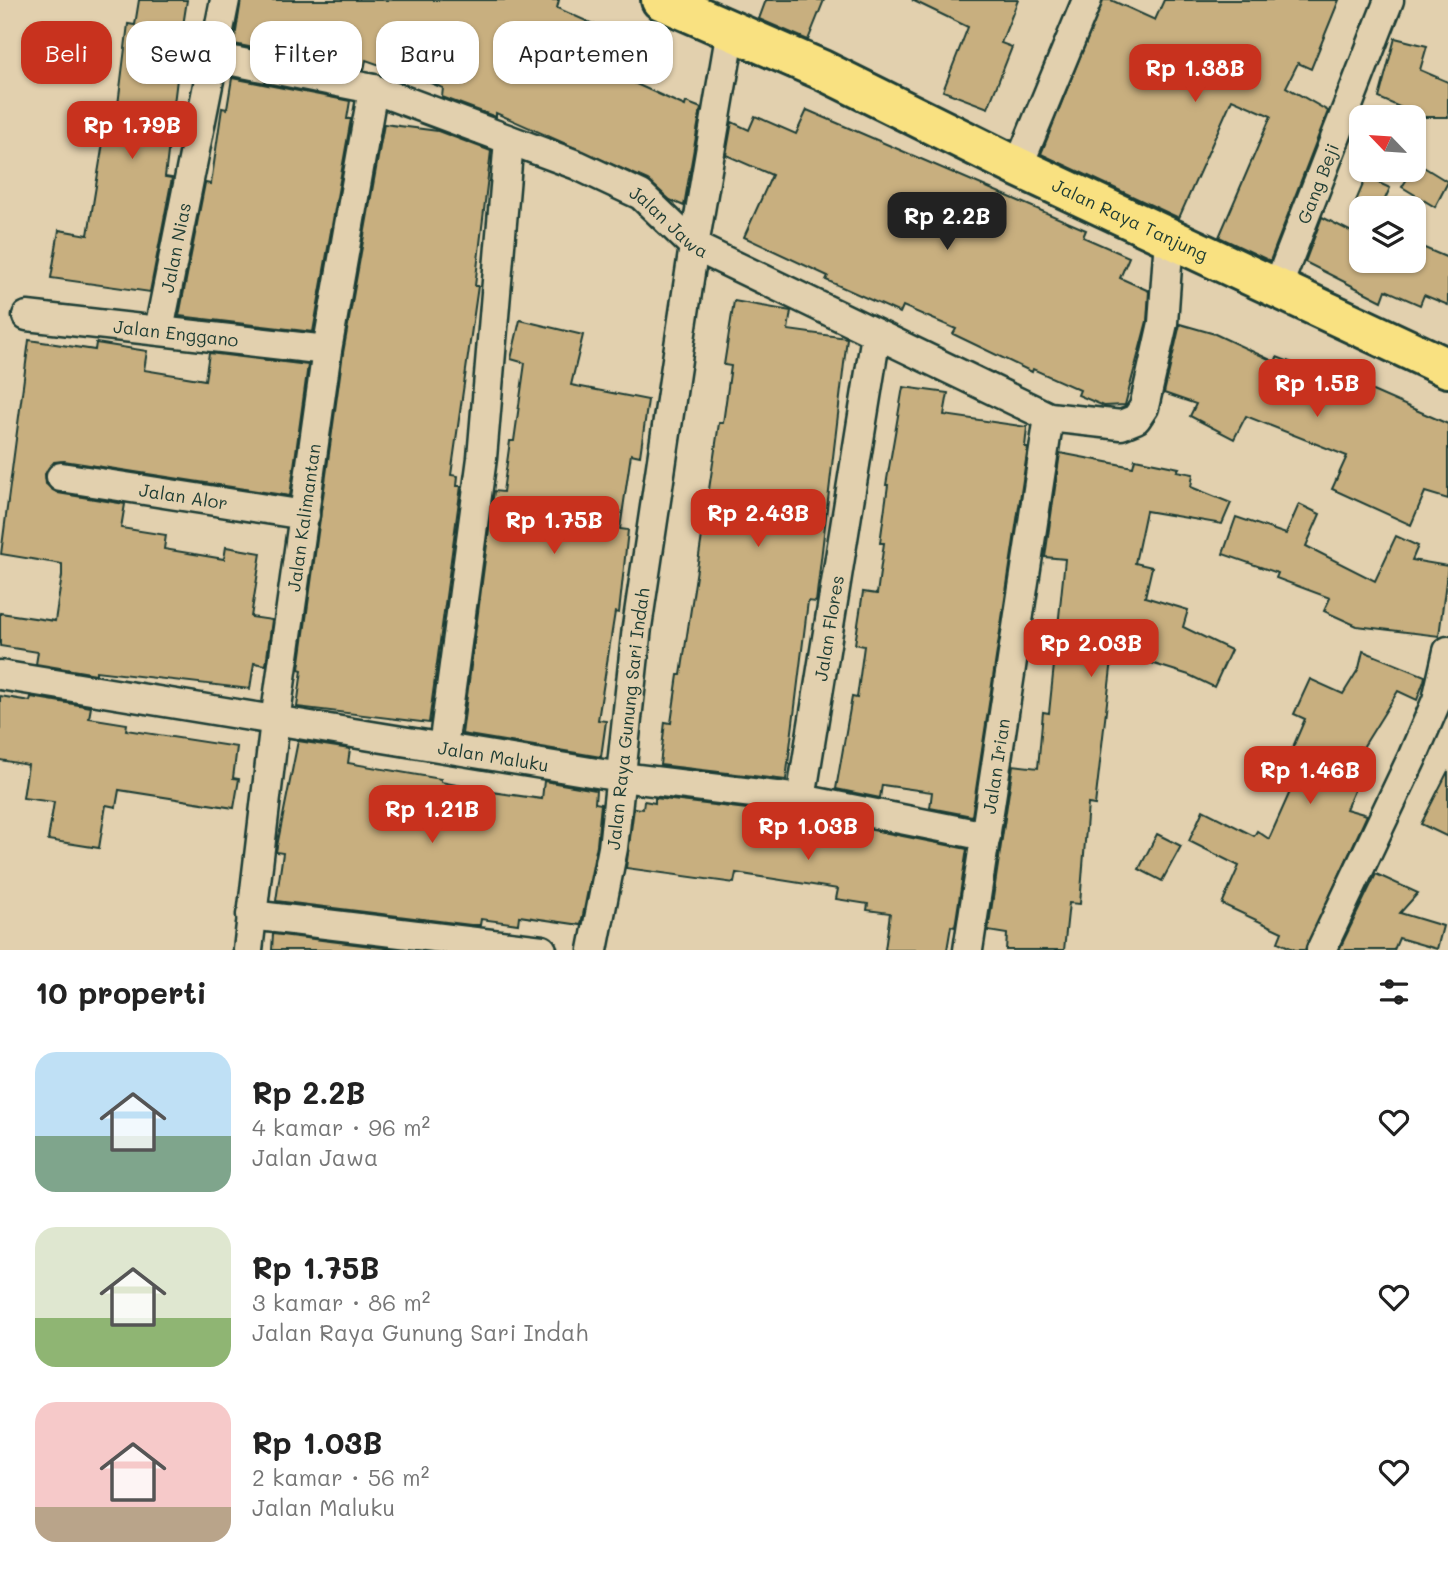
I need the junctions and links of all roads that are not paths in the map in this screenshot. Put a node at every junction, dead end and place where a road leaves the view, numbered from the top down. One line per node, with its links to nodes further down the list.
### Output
1 (225, 0): 5 (street, Jalan Nias)
2 (661, 0): 6 (main road, Jalan Raya Tanjung)
3 (1087, 0): 11 (street)
4 (1389, 0): 14 (street, Gang Beji)
5 (221, 21)
6 (731, 30): 11 (main road, Jalan Raya Tanjung); 13 (street, Jalan Raya Gunung Sari Indah)
7 (236, 62): 9 (street, Jalan Jawa)
8 (208, 84): 16 (street, Jalan Nias)
9 (373, 89): 10 (street, Jalan Jawa); 18 (street, Jalan Kalimantan)
10 (509, 140): 13 (street, Jalan Jawa); 26 (street)
11 (1018, 167): 12 (main road, Jalan Raya Tanjung)
12 (1169, 238): 14 (main road, Jalan Raya Tanjung); 20 (street, Jalan Jawa)
13 (694, 246): 17 (street, Jalan Jawa); 27 (street, Jalan Raya Gunung Sari Indah)
14 (1277, 288): 19 (main road, Jalan Raya Tanjung)
15 (27, 316): 16 (street, Jalan Enggano)
16 (159, 330): 18 (street, Jalan Enggano)
17 (876, 334): 20 (street, Jalan Jawa); 28 (street, Jalan Flores)
18 (327, 350): 22 (street, Jalan Kalimantan)
19 (1448, 368)
20 (1049, 417): 29 (street, Jalan Irian)
21 (61, 477): 22 (street, Jalan Alor)
22 (305, 515): 25 (street, Jalan Kalimantan)
23 (1448, 651): 35 (street)
24 (0, 674): 25 (street, Jalan Maluku)
25 (275, 721): 26 (street, Jalan Maluku); 30 (street, Jalan Kalimantan)
26 (443, 747): 27 (street, Jalan Maluku)
27 (621, 777): 28 (street, Jalan Maluku); 33 (street, Jalan Raya Gunung Sari Indah)
28 (801, 799): 29 (street, Jalan Maluku)
29 (986, 836): 34 (street, Jalan Irian)
30 (251, 915): 31 (street, Jalan Kalimantan); 32 (street)
31 (248, 950)
32 (542, 950)
33 (593, 950)
34 (968, 950)
35 (1321, 950)

